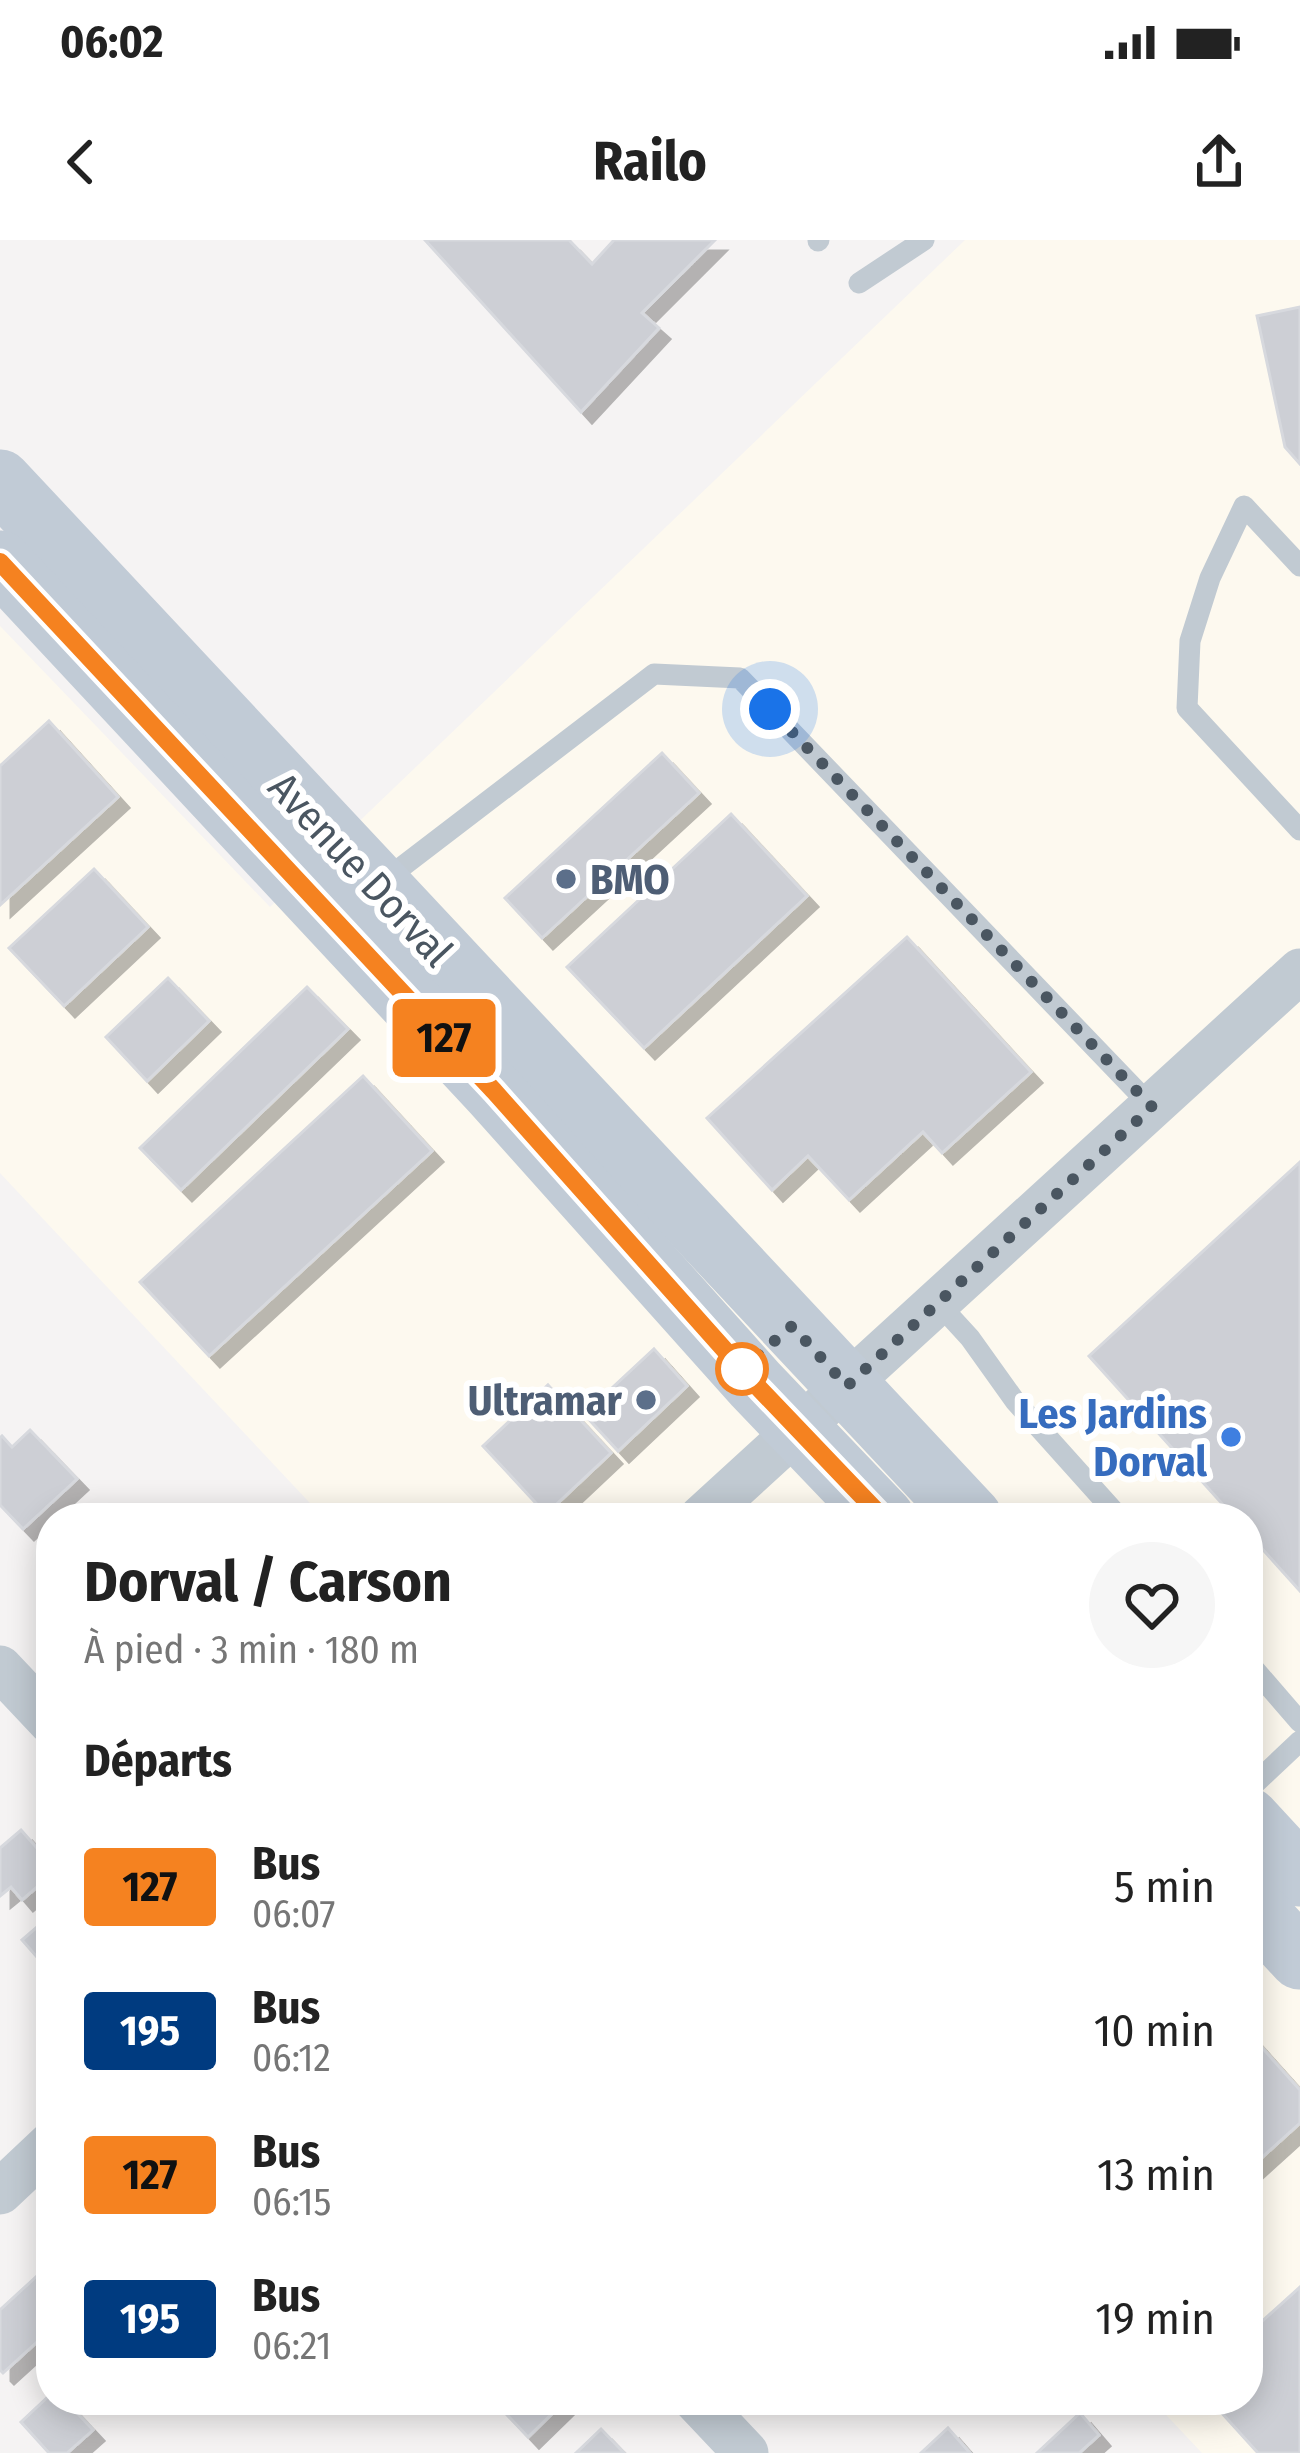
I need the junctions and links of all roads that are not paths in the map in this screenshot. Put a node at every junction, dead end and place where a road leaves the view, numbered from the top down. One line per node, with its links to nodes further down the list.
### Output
1 (924, 240): 2 (lane)
2 (859, 283)
3 (0, 481): 7 (street, Avenue Dorval)
4 (0, 562): 12 (street, Avenue Dorval)
5 (1300, 566): 6 (lane)
6 (1300, 830)
7 (380, 889): 9 (lane); 11 (street, Avenue Dorval)
8 (1300, 971): 9 (street)
9 (1152, 1107): 10 (street)
10 (938, 1302): 11 (street); 16 (lane)
11 (847, 1386): 12 (street); 15 (street, Avenue Dorval)
12 (799, 1430): 13 (street); 14 (street, Avenue Dorval)
13 (718, 1503)
14 (869, 1503)
15 (956, 1503)
16 (1107, 1503)
17 (0, 1667): 19 (street)
18 (1263, 1679): 20 (lane)
19 (36, 1706)
20 (1300, 1722)
21 (1300, 1741): 22 (lane)
22 (1263, 1776)
23 (1263, 1835): 24 (street)
24 (1300, 1875)
25 (1263, 1919): 26 (street)
26 (1300, 1958)
27 (36, 2158): 28 (street)
28 (0, 2192)
29 (710, 2415): 30 (street)
30 (746, 2453)

